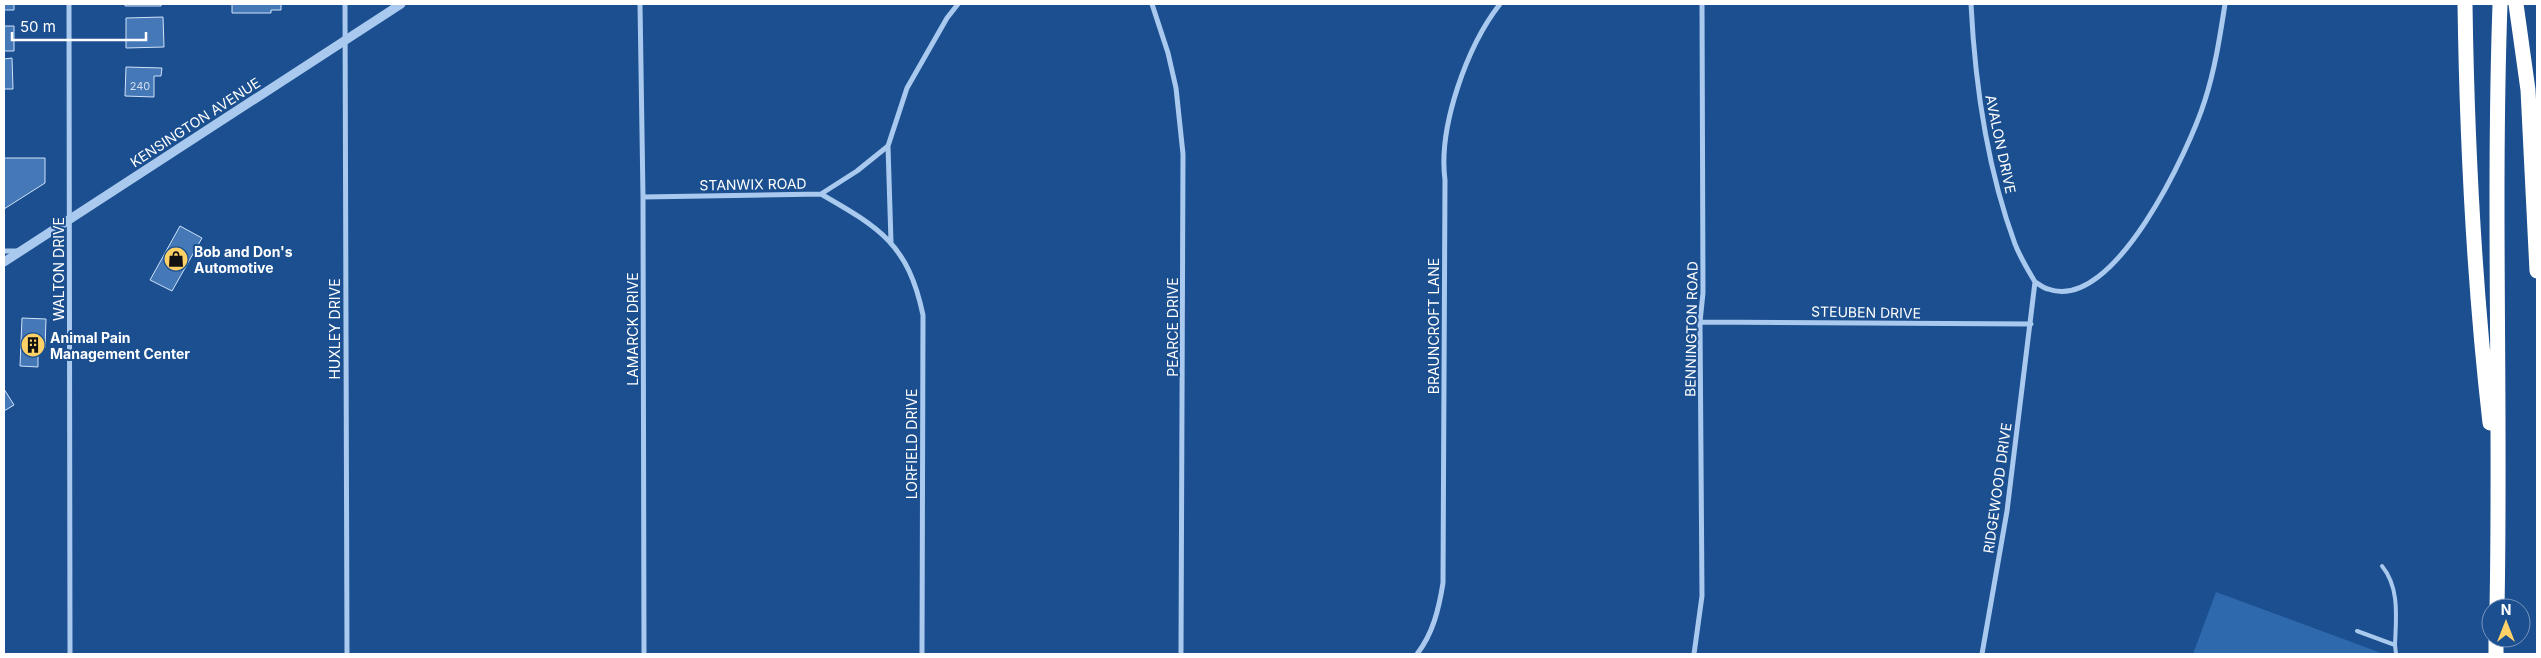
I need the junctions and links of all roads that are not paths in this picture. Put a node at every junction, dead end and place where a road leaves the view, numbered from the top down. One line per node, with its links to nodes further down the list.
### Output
1 (69, 4): 18 (street, WALTON DRIVE)
2 (345, 4): 14 (street, HUXLEY DRIVE)
3 (401, 4): 14 (street, KENSINGTON AVENUE)
4 (640, 4): 17 (street, LAMARCK DRIVE)
5 (958, 4): 15 (street)
6 (1152, 4): 36 (street, PEARCE DRIVE)
7 (1500, 4): 37 (street, BRAUNCROFT LANE)
8 (1702, 4): 25 (street, BENNINGTON ROAD)
9 (1971, 4): 24 (street, AVALON DRIVE)
10 (2225, 4): 24 (street)
11 (2465, 4): 27 (highway)
12 (2500, 4): 27 (highway)
13 (2516, 4): 23 (highway)
14 (344, 42): 18 (street, KENSINGTON AVENUE); 33 (street, HUXLEY DRIVE)
15 (888, 146): 16 (street, STANWIX ROAD); 19 (street)
16 (821, 194): 17 (street, STANWIX ROAD); 19 (street, LORFIELD DRIVE)
17 (643, 197): 34 (street, LAMARCK DRIVE)
18 (69, 220): 21 (street, KENSINGTON AVENUE); 32 (street, WALTON DRIVE)
19 (891, 242): 35 (street, LORFIELD DRIVE)
20 (4, 251): 21 (street)
21 (21, 251): 22 (street, KENSINGTON AVENUE)
22 (4, 262)
23 (2537, 272)
24 (2035, 282): 26 (street, RIDGEWOOD DRIVE)
25 (1700, 322): 26 (street, STEUBEN DRIVE); 38 (street, BENNINGTON ROAD)
26 (2031, 324): 39 (street, RIDGEWOOD DRIVE)
27 (2499, 499): 29 (highway)
28 (2382, 566): 31 (lane)
29 (2497, 598)
30 (2357, 631): 31 (lane)
31 (2395, 645): 40 (lane)
32 (70, 654)
33 (347, 654)
34 (644, 654)
35 (922, 654)
36 (1182, 654)
37 (1417, 654)
38 (1694, 654)
39 (1982, 654)
40 (2396, 654)

